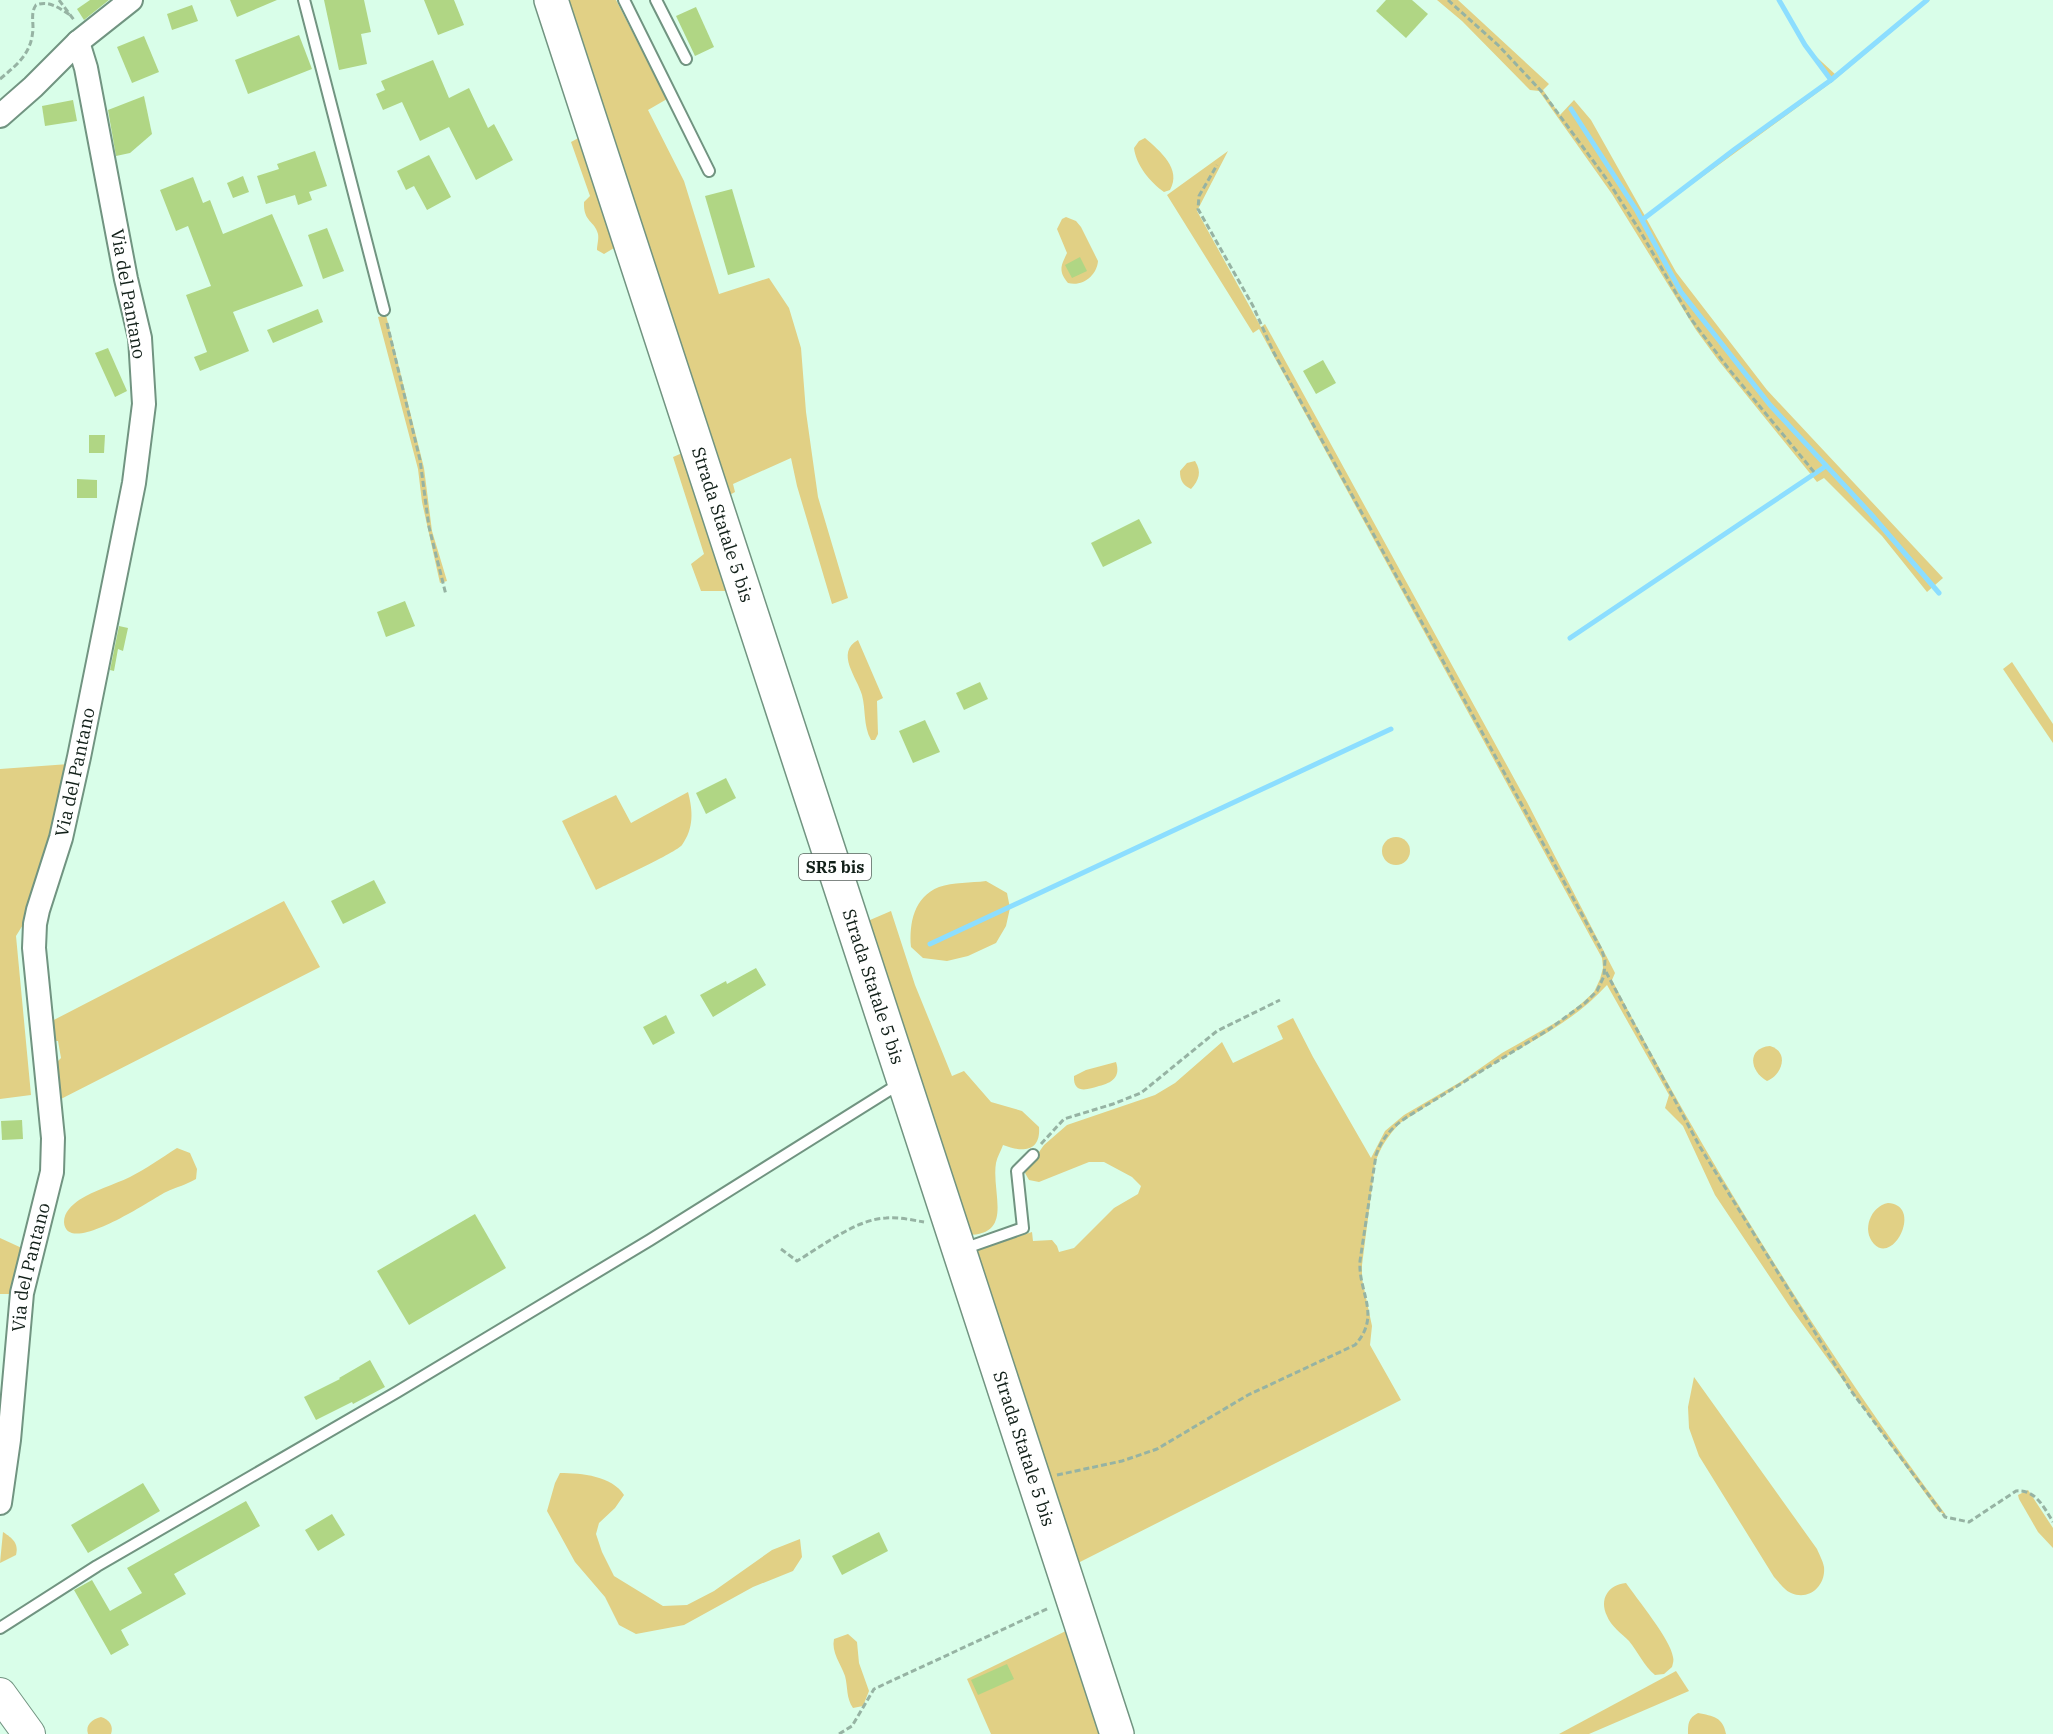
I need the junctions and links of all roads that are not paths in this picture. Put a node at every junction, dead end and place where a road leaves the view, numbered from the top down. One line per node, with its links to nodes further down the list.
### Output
1 (131, 0): 6 (street)
2 (304, 0): 10 (lane)
3 (551, 0): 11 (main road, Strada Statale 5 bis / SR5 bis)
4 (624, 0): 9 (lane)
5 (656, 0): 7 (lane)
6 (82, 38): 8 (street); 14 (street, Via del Pantano)
7 (686, 59)
8 (0, 116)
9 (709, 171)
10 (384, 310)
11 (905, 1080): 13 (main road, Strada Statale 5 bis / SR5 bis); 15 (lane)
12 (1033, 1155): 13 (lane)
13 (960, 1250): 18 (main road, Strada Statale 5 bis / SR5 bis)
14 (0, 1503)
15 (0, 1628)
16 (0, 1694): 17 (main road)
17 (29, 1734)
18 (1117, 1734)

